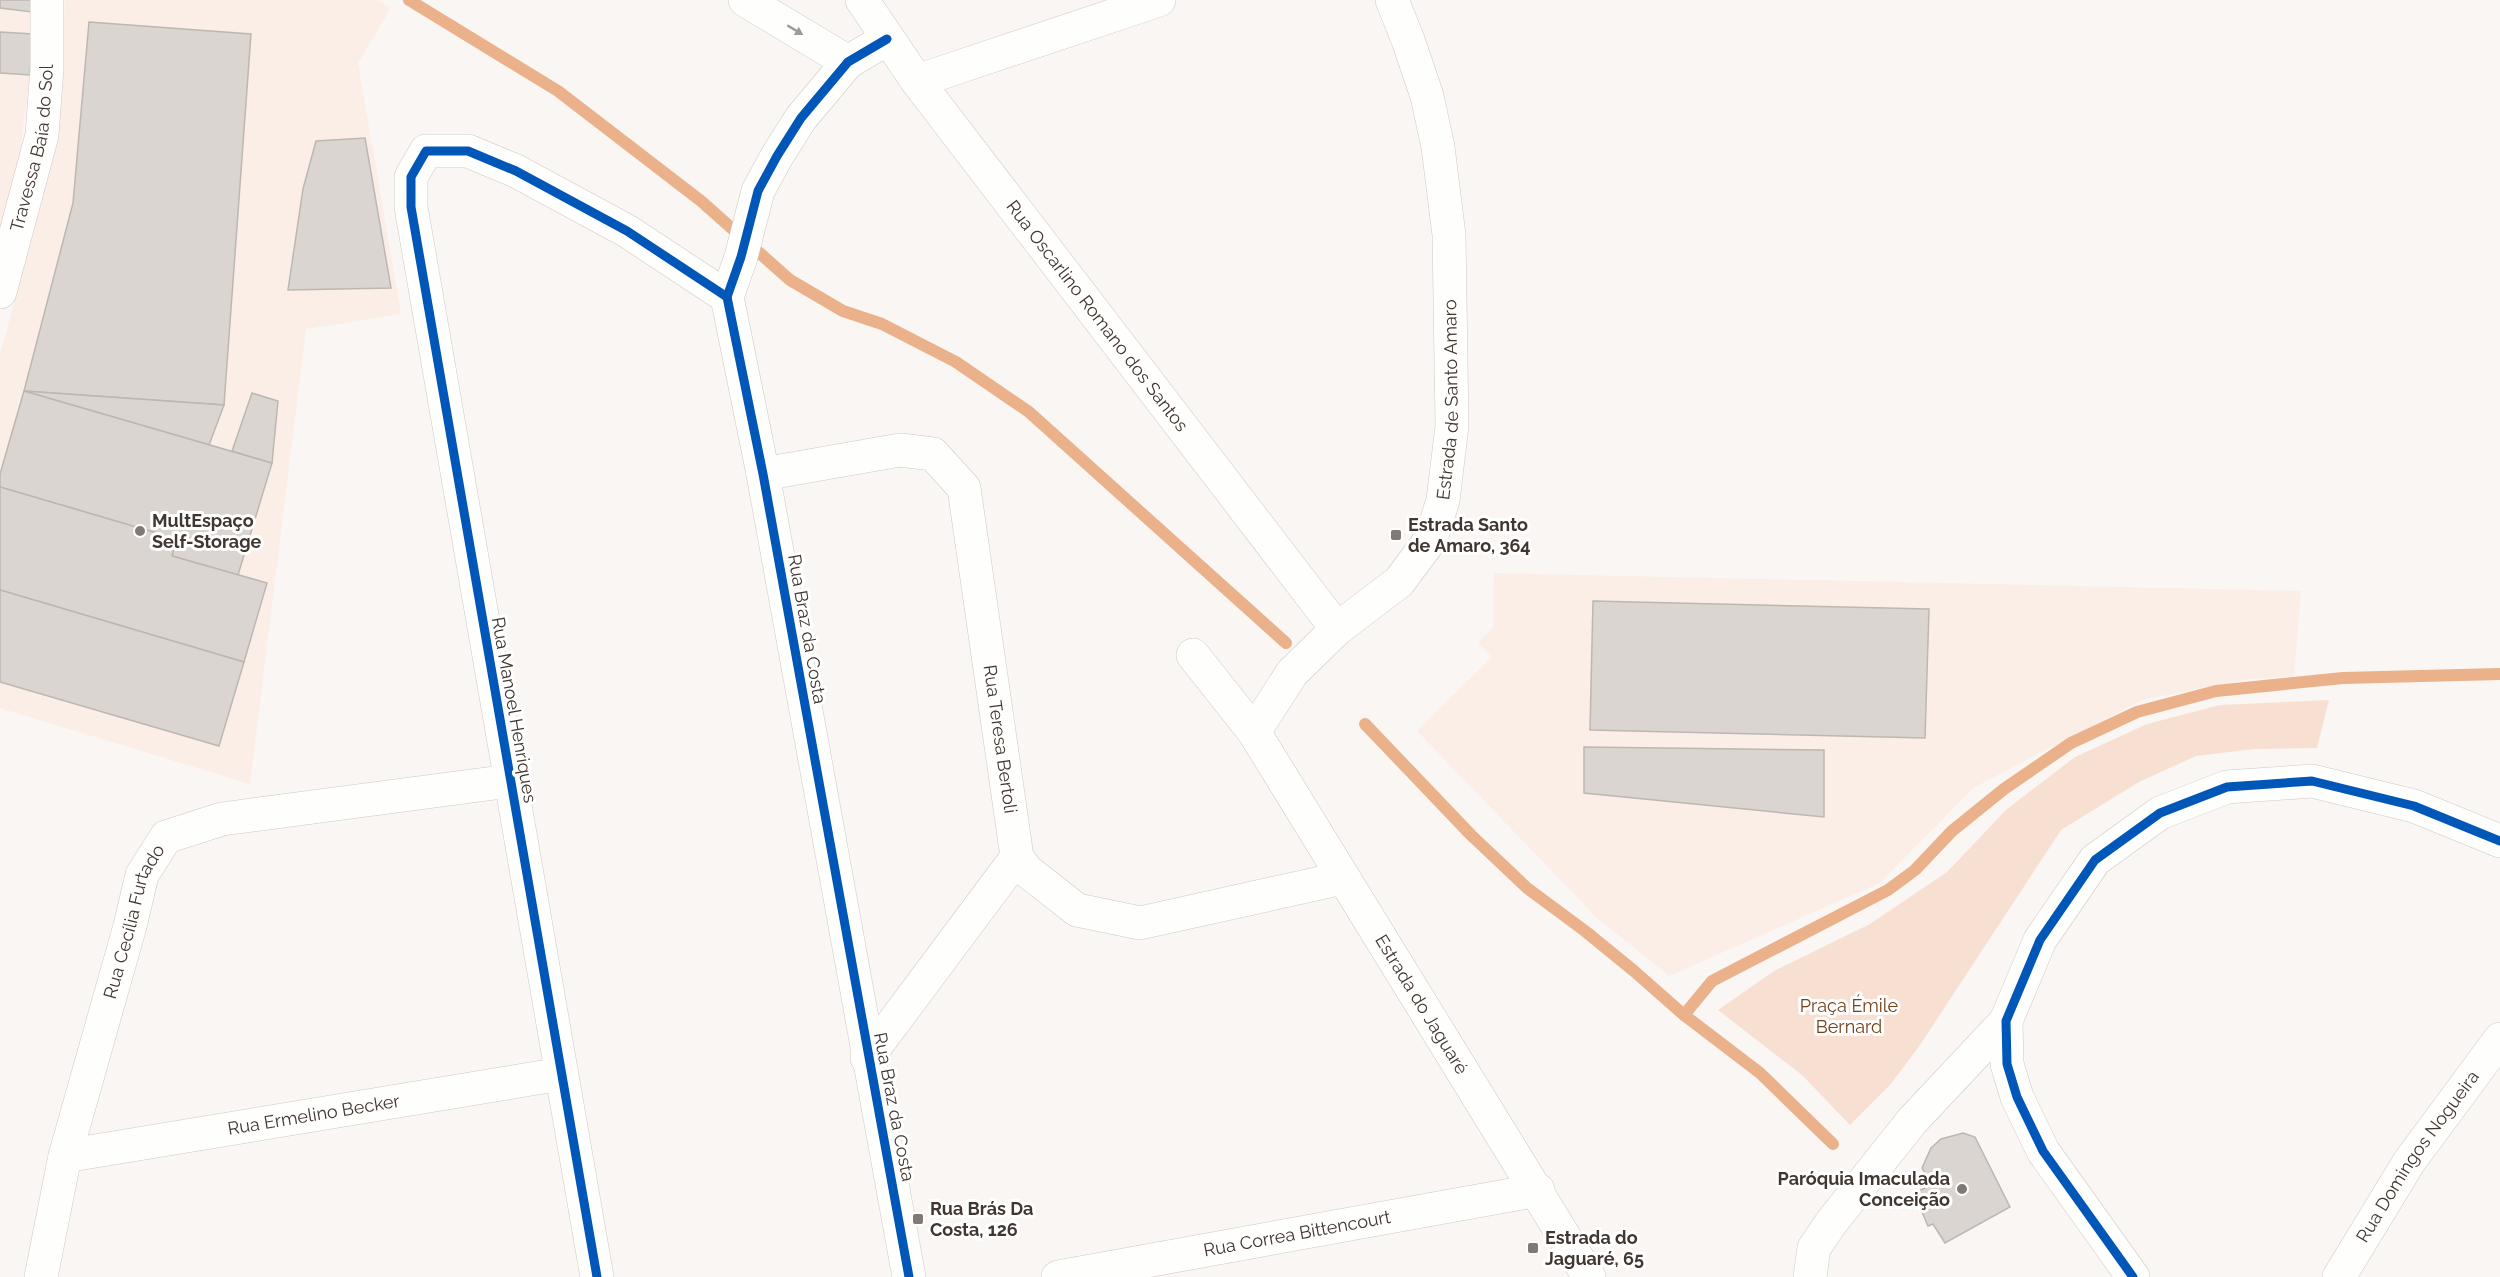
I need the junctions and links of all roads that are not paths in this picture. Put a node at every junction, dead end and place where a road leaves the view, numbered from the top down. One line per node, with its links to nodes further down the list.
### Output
1 (47, 0): 9 (street, Travessa Baía do Sol)
2 (745, 0): 7 (street, one-way to 7)
3 (862, 0): 6 (street, Rua Oscarlino Romano dos Santos)
4 (1160, 0): 8 (street)
5 (1392, 0): 12 (street, Estrada de Santo Amaro)
6 (887, 39): 7 (street); 8 (street, Rua Oscarlino Romano dos Santos)
7 (848, 62): 10 (street)
8 (917, 81): 12 (street, Rua Oscarlino Romano dos Santos)
9 (0, 292)
10 (727, 297): 11 (street, Rua Braz da Costa); 15 (street, Rua Manoel Henriques)
11 (763, 474): 17 (street, Rua Teresa Bertoli); 21 (street, Rua Braz da Costa)
12 (1337, 629): 14 (street, Estrada de Santo Amaro)
13 (1193, 655): 14 (street, Estrada do Jaguaré)
14 (1254, 732): 18 (street, Estrada do Jaguaré)
15 (509, 781): 22 (street, Rua Manoel Henriques); 23 (street, Rua Cecília Furtado)
16 (2500, 841): 19 (street)
17 (1017, 857): 18 (street); 21 (street)
18 (1343, 878): 24 (street, Estrada do Jaguaré)
19 (2006, 1021): 30 (street); 31 (street)
20 (2500, 1039): 32 (street, Rua Domingos Nogueira)
21 (867, 1058): 27 (street, Rua Braz da Costa)
22 (561, 1074): 23 (street, Rua Ermelino Becker); 26 (street, Rua Manoel Henriques)
23 (65, 1156): 25 (street, Rua Cecília Furtado)
24 (1538, 1190): 28 (street, Rua Correa Bittencourt); 29 (street, Estrada do Jaguaré)
25 (41, 1277)
26 (597, 1277)
27 (909, 1277)
28 (1058, 1277)
29 (1589, 1277)
30 (1810, 1277)
31 (2133, 1277)
32 (2340, 1277)

